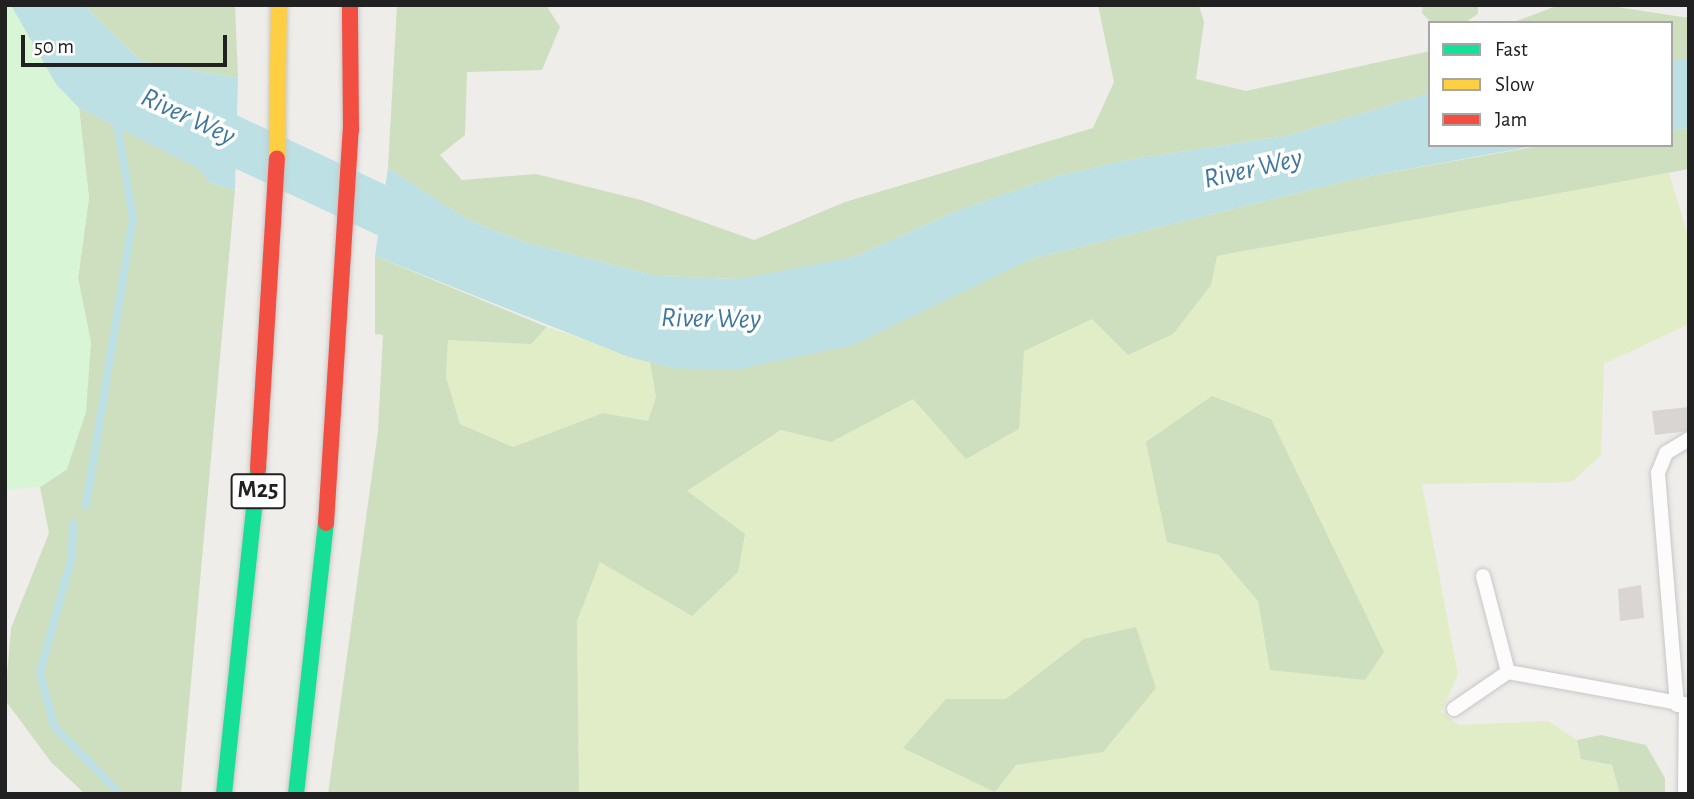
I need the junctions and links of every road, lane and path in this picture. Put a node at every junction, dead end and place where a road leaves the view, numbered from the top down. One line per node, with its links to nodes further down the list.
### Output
1 (279, 5): 8 (highway, M25)
2 (350, 5): 9 (highway)
3 (1689, 439): 6 (lane)
4 (1483, 576): 5 (lane)
5 (1508, 672): 6 (lane); 7 (lane)
6 (1684, 705): 10 (lane)
7 (1454, 709)
8 (223, 794)
9 (296, 794)
10 (1685, 794)

